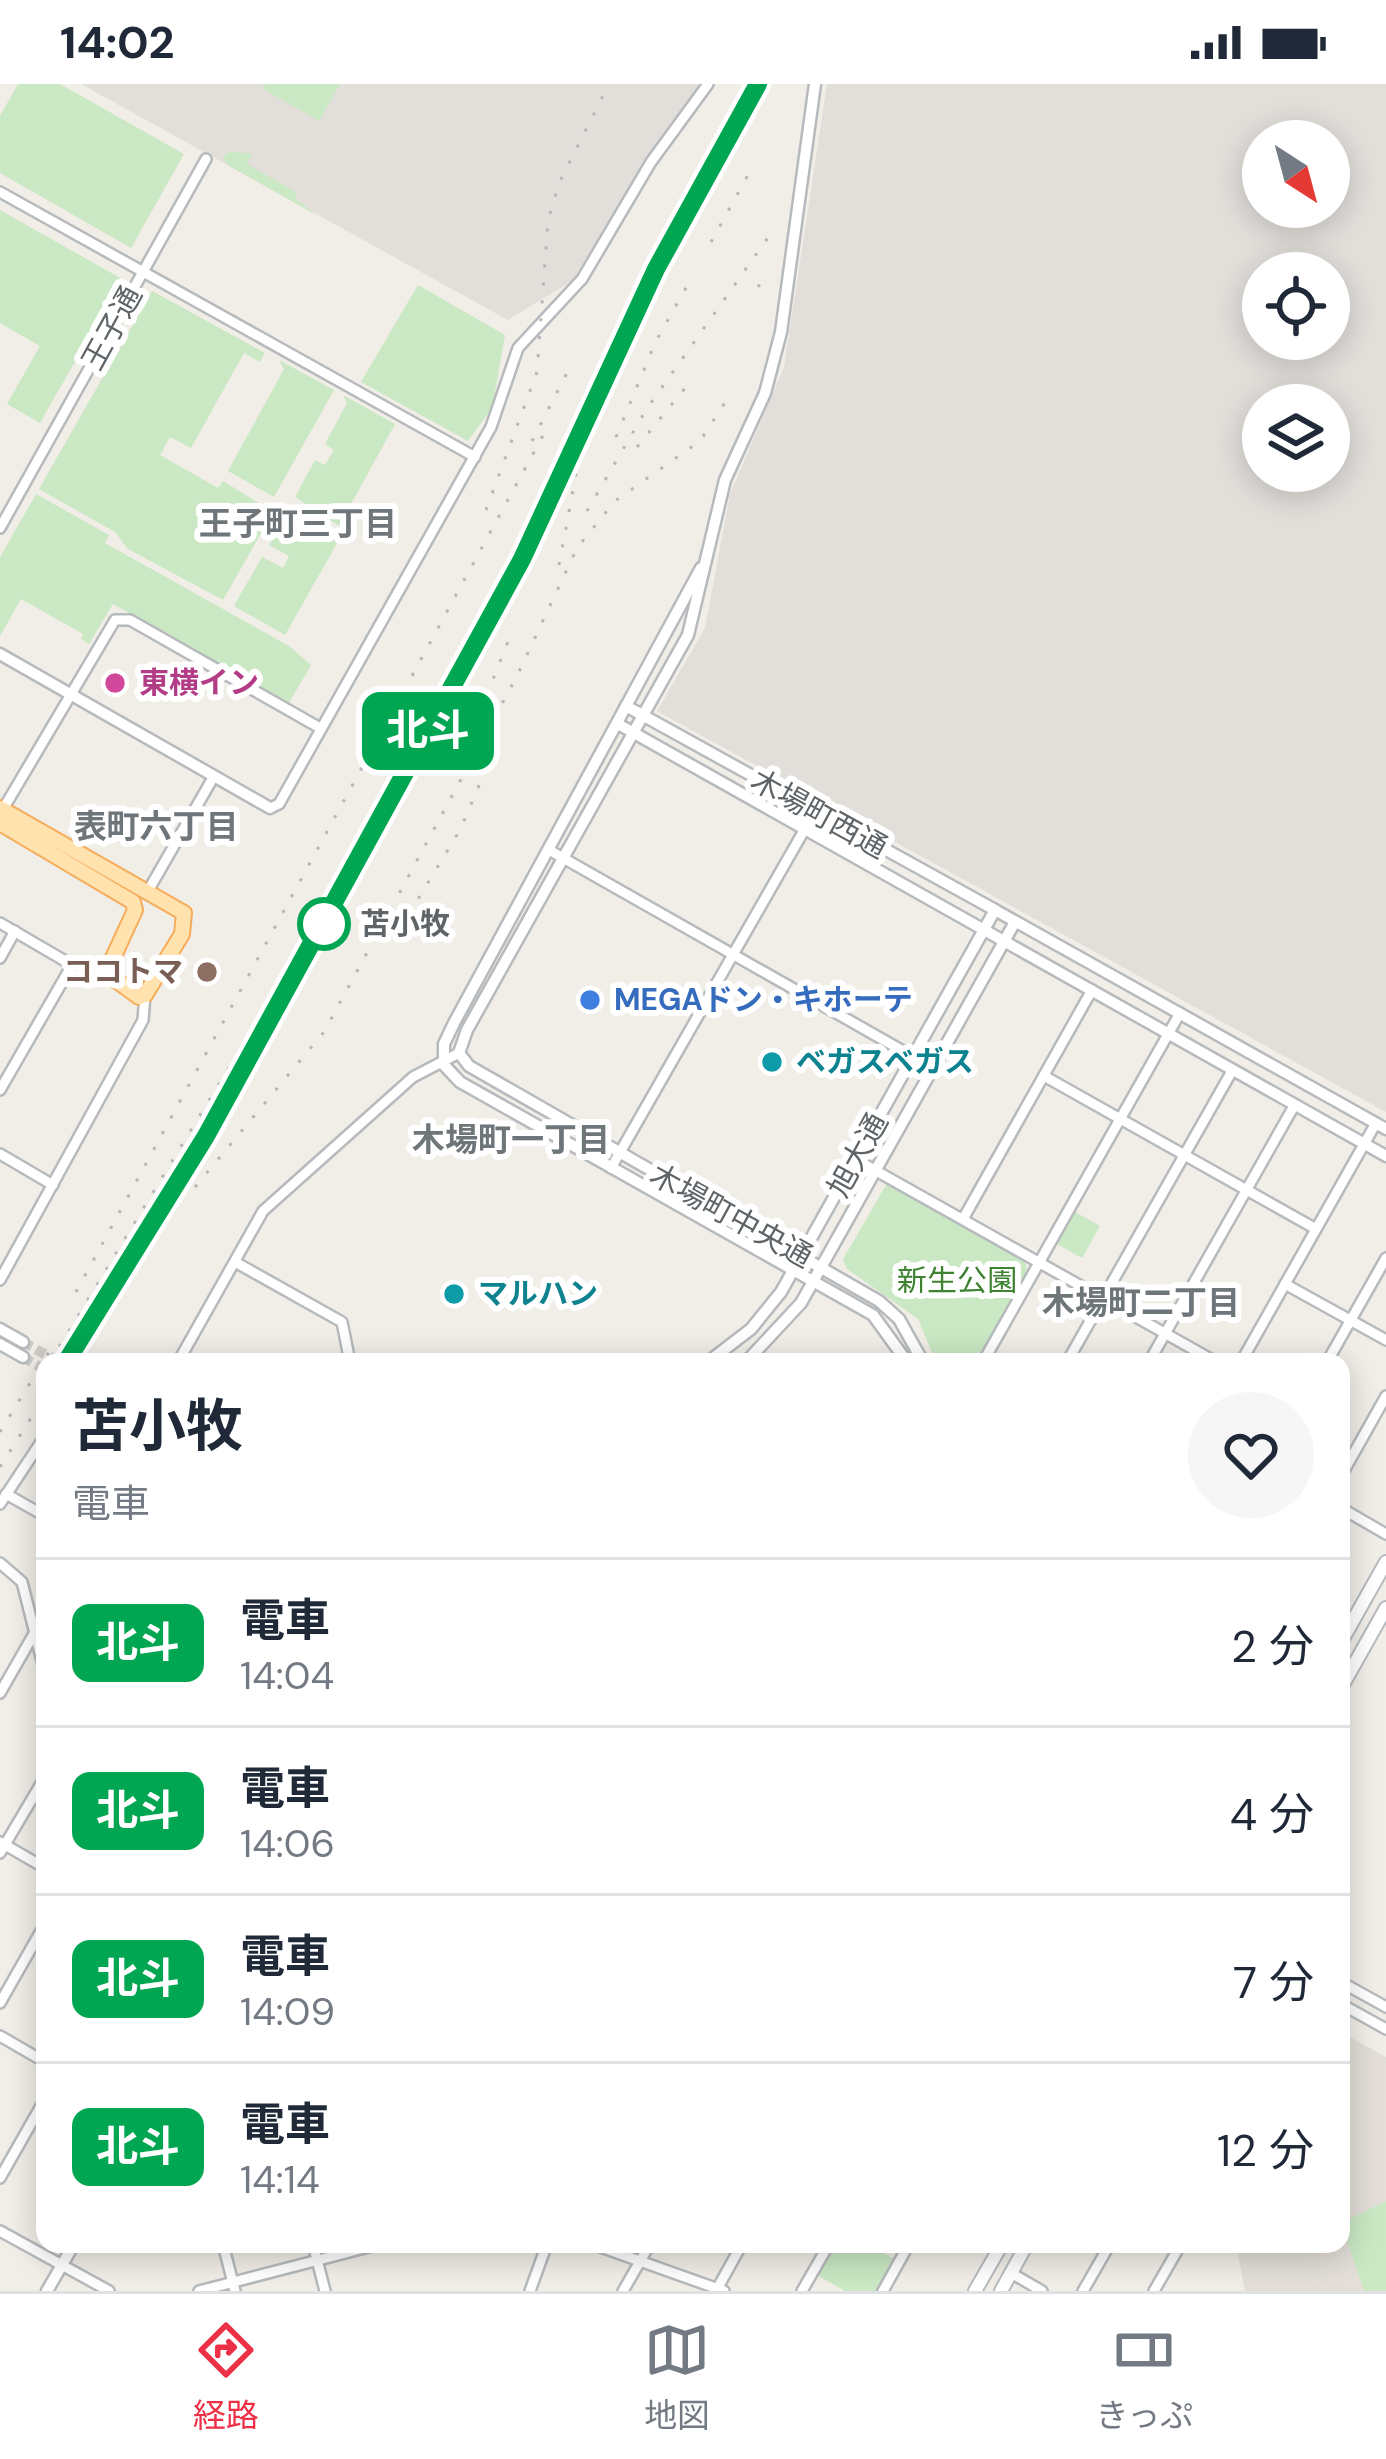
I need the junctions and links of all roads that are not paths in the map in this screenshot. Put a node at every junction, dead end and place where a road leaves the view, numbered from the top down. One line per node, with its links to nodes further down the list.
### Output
1 (708, 84): 6 (street)
2 (815, 84): 8 (street)
3 (206, 159): 5 (street)
4 (0, 192): 5 (street, 王子通)
5 (143, 271): 6 (street); 7 (street, 王子通)
6 (475, 457): 14 (street)
7 (0, 528)
8 (709, 550): 11 (street); 12 (street)
9 (0, 655): 10 (street)
10 (70, 693): 14 (street); 16 (street); 19 (street)
11 (626, 706): 12 (street, 木場町西通); 13 (street)
12 (644, 716): 15 (street); 18 (street, 木場町西通)
13 (618, 724): 15 (street, 木場町西通); 21 (street)
14 (320, 728): 17 (street)
15 (634, 734): 20 (street, 木場町西通); 22 (street)
16 (214, 776): 17 (street); 23 (street)
17 (270, 808)
18 (814, 813): 20 (street); 24 (street, 木場町西通)
19 (1, 814): 23 (main road); 33 (main road)
20 (805, 830): 27 (street, 木場町西通); 30 (street)
21 (549, 850): 22 (street); 38 (street)
22 (562, 858): 30 (street); 36 (street)
23 (148, 890): 33 (main road)
24 (994, 910): 25 (street); 27 (street, 旭大通)
25 (1015, 922): 29 (street, 旭大通); 34 (street)
26 (0, 923): 28 (street)
27 (983, 930): 29 (street); 37 (street, 旭大通)
28 (15, 931): 31 (street); 42 (street)
29 (1004, 941): 32 (street); 39 (street, 旭大通)
30 (733, 955): 37 (street); 47 (street)
31 (0, 958)
32 (1092, 990): 35 (street); 41 (street)
33 (145, 995): 54 (street)
34 (1180, 1013): 35 (street); 45 (street)
35 (1168, 1035): 40 (street); 44 (street)
36 (459, 1053): 38 (street); 47 (street, 木場町中央通)
37 (912, 1057): 39 (street); 51 (street, 旭大通)
38 (443, 1061): 52 (street, 木場町中央通); 60 (street)
39 (933, 1068): 53 (street, 旭大通)
40 (1232, 1071): 43 (street); 49 (street)
41 (1044, 1076): 44 (street); 56 (street)
42 (0, 1090)
43 (1294, 1106): 46 (street); 55 (street)
44 (1120, 1119): 49 (street); 61 (street)
45 (1381, 1126): 46 (street)
46 (1364, 1144): 50 (street); 57 (street)
47 (619, 1153): 52 (street); 58 (street, 木場町中央通)
48 (0, 1154): 54 (street)
49 (1184, 1155): 55 (street); 67 (street)
50 (1386, 1156)
51 (855, 1159): 53 (street); 58 (street, 旭大通)
52 (610, 1168): 63 (street, 木場町中央通)
53 (875, 1170): 56 (street); 62 (street, 旭大通)
54 (52, 1185): 64 (street)
55 (1246, 1190): 57 (street); 70 (street)
56 (962, 1220): 61 (street)
57 (1316, 1229): 66 (street)
58 (802, 1256): 62 (street, 木場町中央通); 63 (street, 旭大通)
59 (1386, 1258): 68 (street)
60 (235, 1262): 74 (street); 75 (street)
61 (1039, 1262): 67 (street); 80 (street)
62 (821, 1267): 65 (street, 旭大通); 79 (street, 木場町中央通)
63 (794, 1271): 65 (street, 木場町中央通); 76 (street, 旭大通)
64 (0, 1280)
65 (813, 1281): 77 (street, 旭大通); 78 (street, 木場町中央通)
66 (1285, 1284): 68 (street); 84 (street)
67 (1103, 1298): 70 (street); 81 (street)
68 (1351, 1321): 71 (street); 85 (street)
69 (0, 1329): 72 (street)
70 (1166, 1333): 82 (street); 83 (street)
71 (1386, 1340)
72 (23, 1342)
73 (0, 1344): 86 (street)
74 (183, 1353)
75 (348, 1353)
76 (720, 1353)
77 (756, 1353)
78 (900, 1353)
79 (917, 1353)
80 (987, 1353)
81 (1072, 1353)
82 (1154, 1353)
83 (1200, 1353)
84 (1246, 1353)
85 (1332, 1353)
86 (23, 1357)
87 (1386, 1396): 89 (street)
88 (36, 1450): 90 (street)
89 (1350, 1460)
90 (3, 1499): 91 (street)
91 (36, 1512)
92 (1350, 1513): 93 (street)
93 (1386, 1534)
94 (1386, 1562): 99 (main road)
95 (0, 1563): 98 (street)
96 (1386, 1608): 101 (main road)
97 (36, 1624): 98 (street)
98 (33, 1626): 100 (street); 102 (street)
99 (1350, 1626)
100 (36, 1638)
101 (1350, 1672)
102 (0, 1694)
103 (36, 1792): 104 (street)
104 (2, 1847): 105 (street)
105 (36, 1864)
106 (36, 1940): 108 (street)
107 (1350, 1987): 109 (street)
108 (0, 2003)
109 (1386, 2008)
110 (1350, 2009): 111 (street)
111 (1386, 2029)
112 (0, 2036): 113 (street)
113 (36, 2057)
114 (36, 2115): 115 (street)
115 (0, 2177)
116 (0, 2231): 117 (street)
117 (36, 2251)
118 (40, 2253): 135 (street)
119 (69, 2253): 135 (street)
120 (225, 2253): 137 (street)
121 (315, 2253): 133 (street)
122 (345, 2253): 133 (street)
123 (544, 2253): 143 (street)
124 (617, 2253): 134 (street)
125 (645, 2253): 134 (street)
126 (738, 2253): 138 (street)
127 (824, 2253): 145 (street)
128 (905, 2253): 146 (street)
129 (997, 2253): 147 (main road)
130 (1023, 2253): 136 (main road)
131 (1105, 2253): 150 (street)
132 (1176, 2253): 151 (street)
133 (317, 2260): 137 (street); 142 (street)
134 (640, 2261): 138 (street); 144 (street)
135 (62, 2265): 139 (street); 140 (street)
136 (1011, 2273): 148 (main road); 149 (street)
137 (234, 2287): 141 (street)
138 (719, 2290)
139 (47, 2291)
140 (109, 2291)
141 (199, 2291)
142 (325, 2291)
143 (530, 2291)
144 (623, 2291)
145 (802, 2291)
146 (883, 2291)
147 (975, 2291)
148 (1001, 2291)
149 (1042, 2291)
150 (1083, 2291)
151 (1154, 2291)

